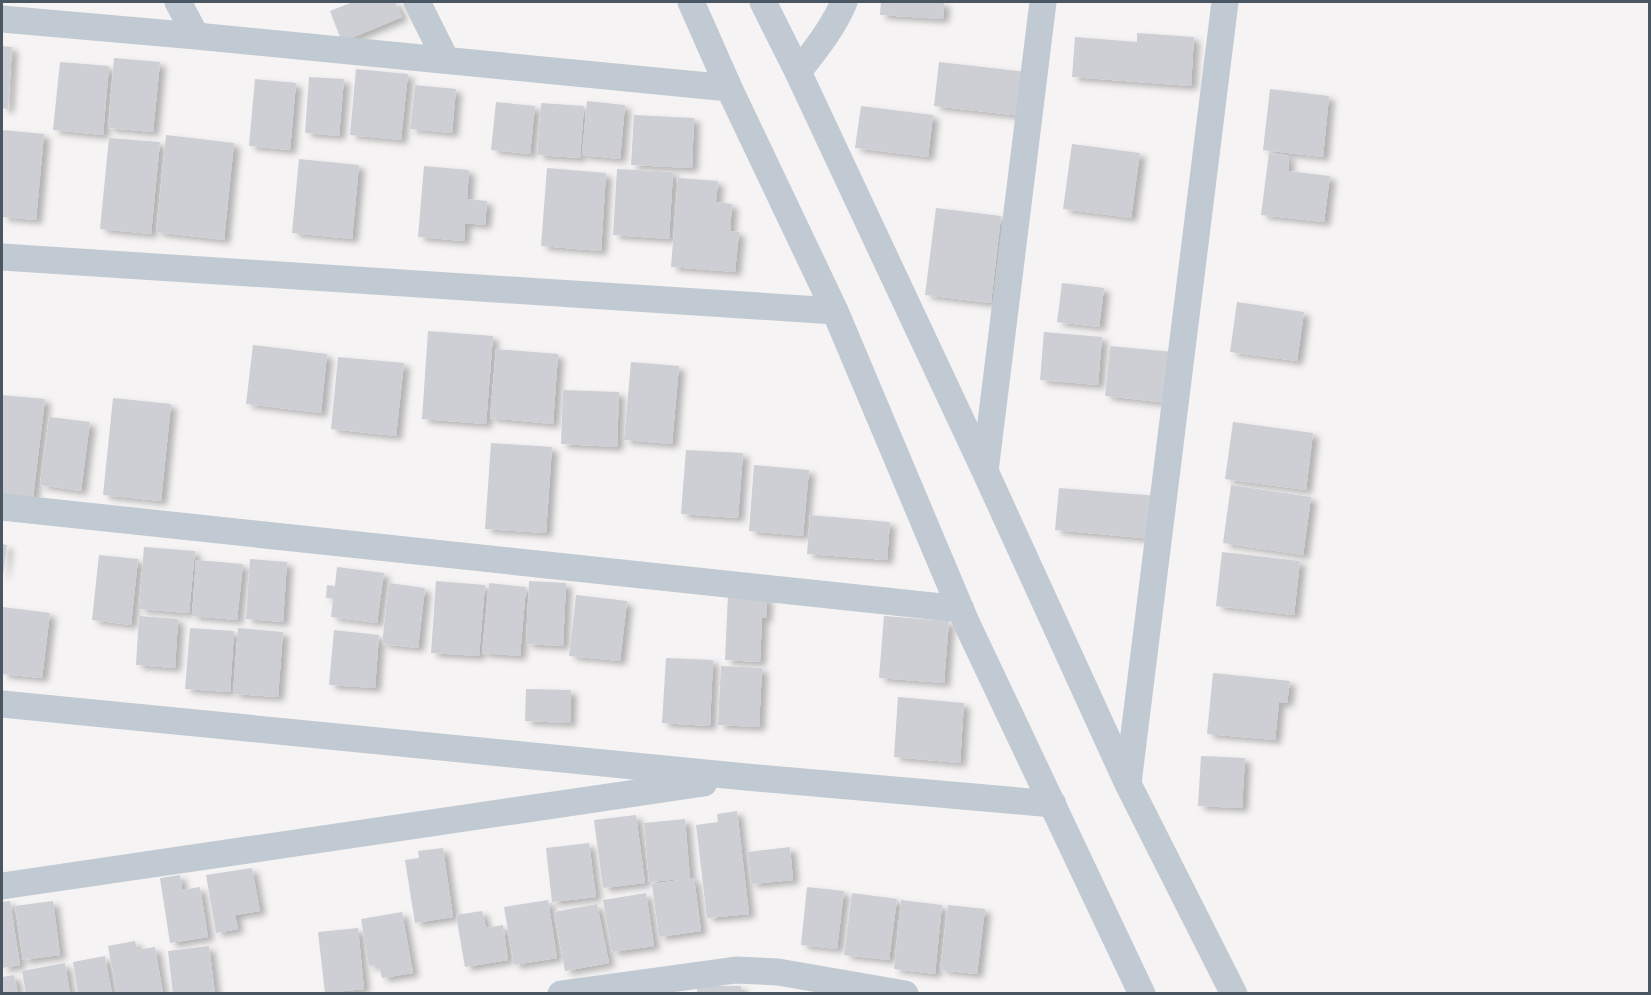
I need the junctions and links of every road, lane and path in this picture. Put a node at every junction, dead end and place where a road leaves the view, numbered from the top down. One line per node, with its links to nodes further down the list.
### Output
1 (178, 2): 9 (street)
2 (417, 2): 10 (street)
3 (691, 2): 12 (street)
4 (763, 2): 11 (street)
5 (844, 2): 11 (street)
6 (1043, 2): 15 (street)
7 (1226, 2): 20 (street)
8 (2, 19): 9 (street)
9 (196, 36): 10 (street)
10 (446, 60): 12 (street)
11 (798, 72): 15 (street)
12 (729, 88): 14 (street)
13 (2, 257): 14 (street)
14 (835, 311): 17 (street)
15 (985, 471): 20 (street)
16 (2, 507): 17 (street)
17 (961, 609): 21 (street)
18 (2, 704): 19 (street)
19 (746, 777): 21 (street); 22 (street)
20 (1128, 784): 26 (street)
21 (1053, 804): 25 (street)
22 (2, 886)
23 (561, 993): 24 (street)
24 (904, 993)
25 (1142, 993)
26 (1234, 993)

